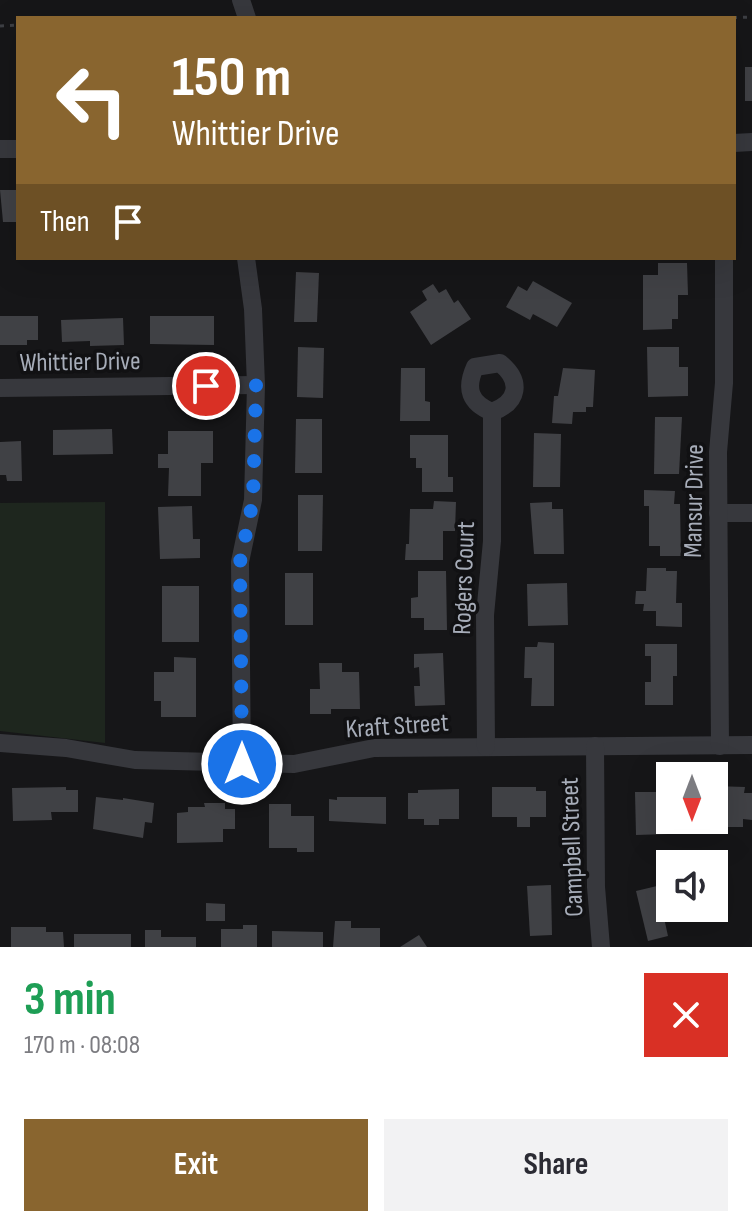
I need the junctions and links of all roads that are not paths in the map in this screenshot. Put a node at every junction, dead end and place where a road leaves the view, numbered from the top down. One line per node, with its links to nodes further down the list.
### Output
1 (246, 260): 3 (street)
2 (724, 260): 6 (street, Mansur Drive)
3 (256, 385): 4 (street, Whittier Drive); 13 (street)
4 (0, 388)
5 (492, 412): 12 (street, Rogers Court)
6 (718, 513): 7 (street); 11 (street, Mansur Drive)
7 (752, 513)
8 (0, 743): 13 (street, Kraft Street)
9 (752, 745): 11 (street, Kraft Street)
10 (595, 746): 11 (street, Kraft Street); 12 (street, Kraft Street); 14 (street, Campbell Street)
11 (720, 746)
12 (486, 747): 13 (street, Kraft Street)
13 (242, 764)
14 (601, 947)

